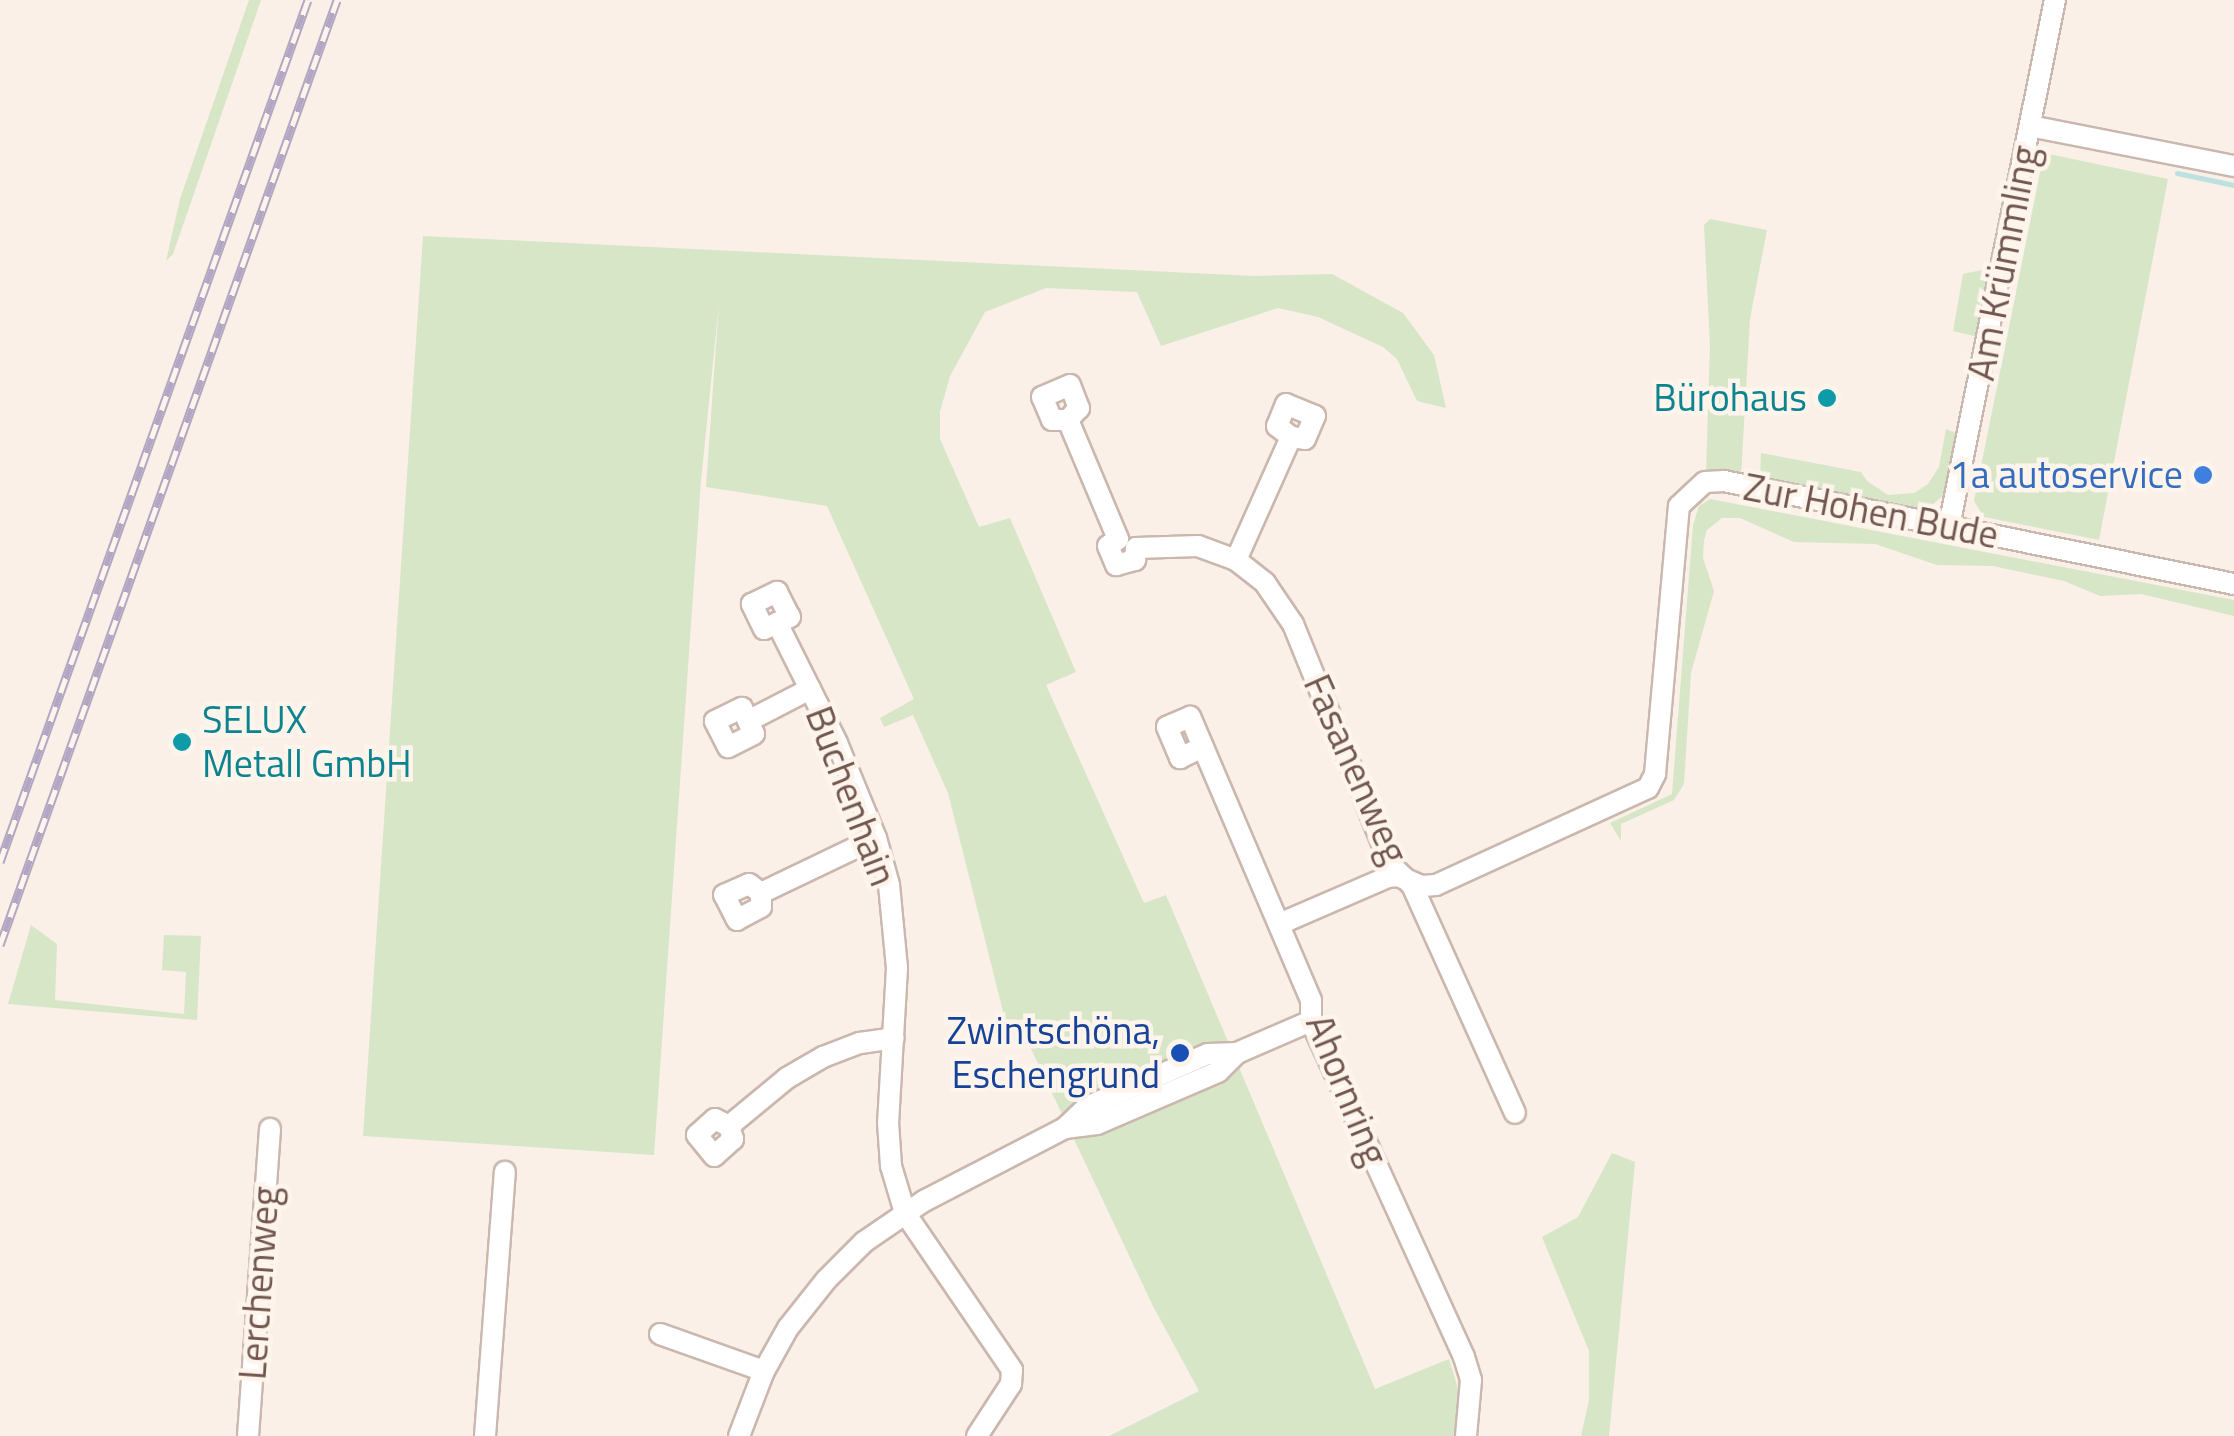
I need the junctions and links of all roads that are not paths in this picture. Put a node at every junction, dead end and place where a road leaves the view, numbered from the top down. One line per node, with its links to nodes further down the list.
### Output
1 (2055, 0): 2 (street, Am Krümmling)
2 (2030, 126): 3 (street); 6 (street, Am Krümmling)
3 (2234, 166)
4 (1068, 420): 7 (street)
5 (1290, 437): 8 (street)
6 (1950, 526): 10 (street, Zur Hohen Bude); 16 (street, Zur Hohen Bude)
7 (1127, 543): 8 (street, Fasanenweg); 9 (street)
8 (1236, 560): 16 (street, Fasanenweg)
9 (1116, 565)
10 (2234, 584)
11 (777, 623): 12 (street, Buchenhain)
12 (810, 689): 13 (street); 15 (street, Buchenhain)
13 (748, 721)
14 (1203, 747): 18 (street, Ahornring)
15 (876, 838): 17 (street); 20 (street, Buchenhain)
16 (1408, 880): 18 (street); 21 (street, Fasanenweg)
17 (761, 892)
18 (1282, 929): 19 (street, Ahornring)
19 (1311, 1021): 25 (street); 32 (street, Ahornring)
20 (894, 1038): 22 (street); 25 (street, Buchenhain)
21 (1515, 1112)
22 (729, 1126)
23 (270, 1130): 28 (street, Lerchenweg)
24 (504, 1172): 29 (street)
25 (905, 1213): 27 (street); 31 (street)
26 (660, 1334): 27 (street)
27 (764, 1371): 30 (street)
28 (248, 1436)
29 (485, 1436)
30 (739, 1436)
31 (978, 1436)
32 (1466, 1436)

